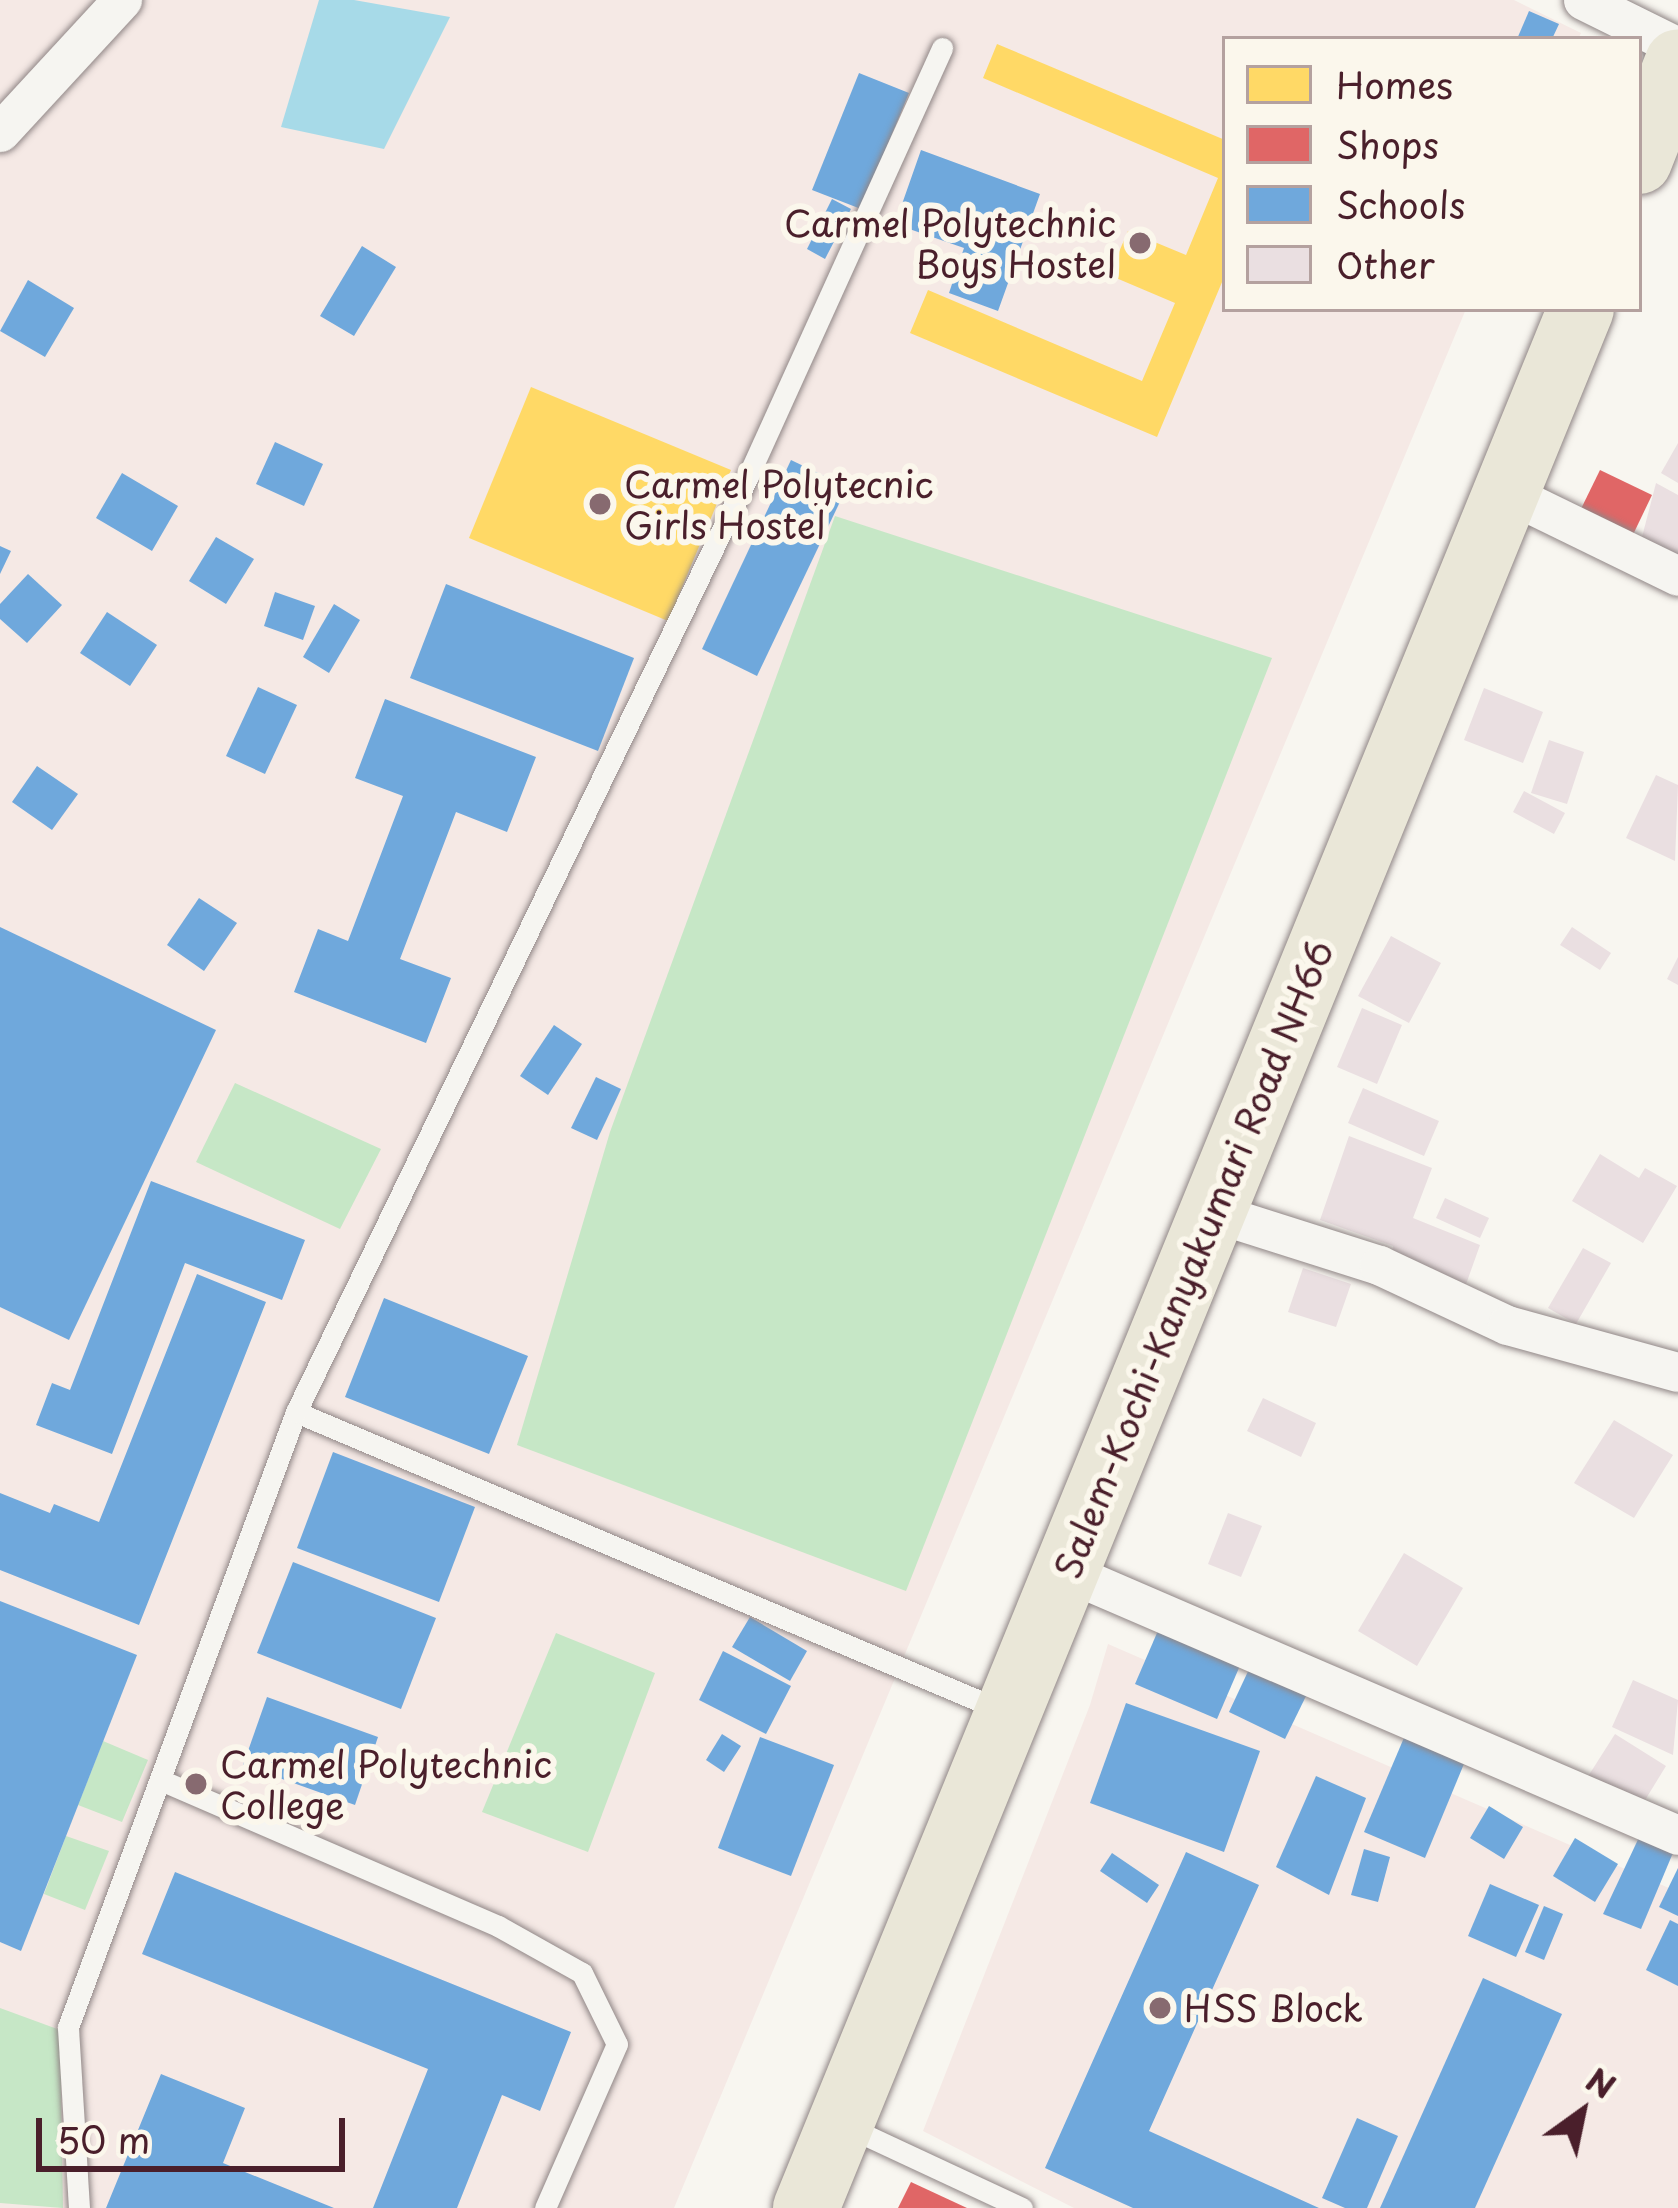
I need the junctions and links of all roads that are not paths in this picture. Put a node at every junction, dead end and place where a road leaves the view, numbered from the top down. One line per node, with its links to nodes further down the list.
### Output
1 (122, 0): 6 (street)
2 (1591, 5): 3 (street)
3 (1678, 46)
4 (942, 48): 13 (lane)
5 (1678, 62): 7 (highway)
6 (0, 133)
7 (1642, 153)
8 (1580, 312): 9 (highway, Salem-Kochi-Kanyakumari Road NH66)
9 (1508, 493): 10 (street); 11 (highway, Salem-Kochi-Kanyakumari Road NH66)
10 (1678, 576)
11 (1212, 1212): 12 (street); 14 (highway, Salem-Kochi-Kanyakumari Road NH66)
12 (1678, 1372)
13 (296, 1412): 15 (lane); 16 (lane)
14 (1065, 1570): 15 (highway, Salem-Kochi-Kanyakumari Road NH66); 17 (street)
15 (1009, 1713): 18 (highway, Salem-Kochi-Kanyakumari Road NH66)
16 (163, 1781): 19 (lane); 20 (lane)
17 (1678, 1835)
18 (841, 2123): 21 (highway, Salem-Kochi-Kanyakumari Road NH66); 22 (lane)
19 (79, 2208)
20 (545, 2208)
21 (806, 2208)
22 (1022, 2208)

